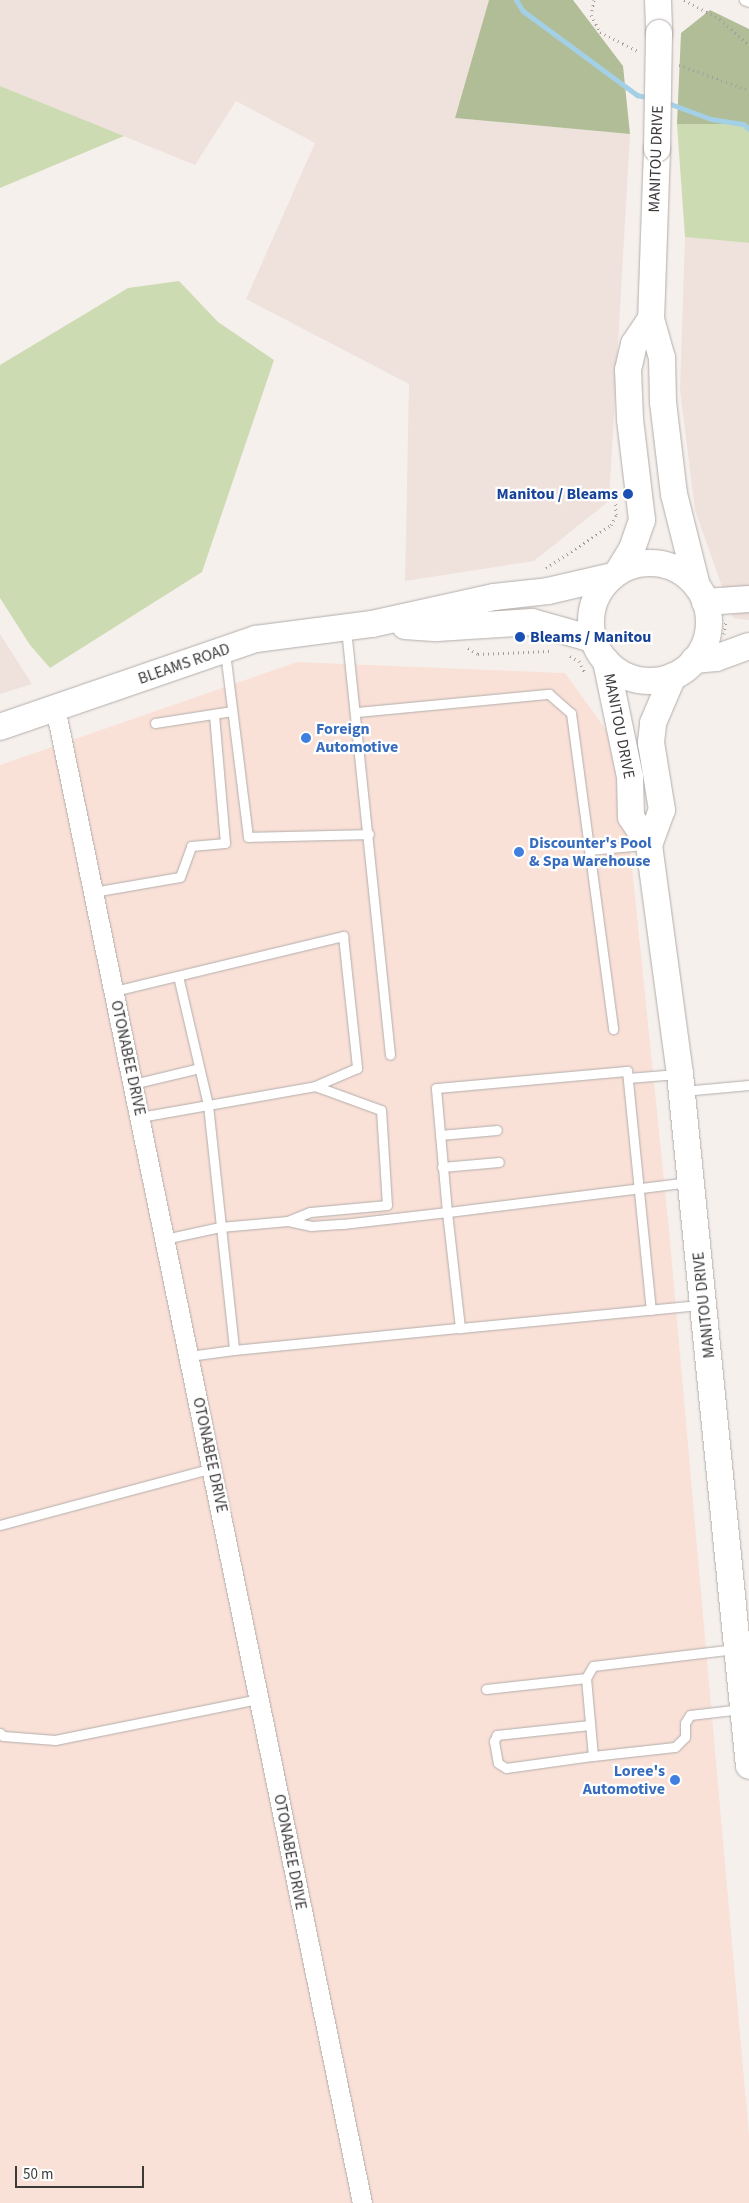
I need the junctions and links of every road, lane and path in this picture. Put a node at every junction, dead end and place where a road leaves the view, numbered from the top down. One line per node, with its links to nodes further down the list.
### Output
1 (658, 0): 6 (main road, MANITOU DRIVE, bridge)
2 (684, 0): 5 (path)
3 (744, 0): 4 (lane)
4 (749, 2)
5 (749, 45)
6 (651, 319): 9 (main road); 10 (main road, MANITOU DRIVE)
7 (615, 486): 8 (path)
8 (544, 570)
9 (615, 574): 10 (main road); 12 (main road, BLEAMS ROAD); 14 (main road)
10 (701, 594): 11 (main road); 20 (main road)
11 (749, 599)
12 (372, 624): 13 (main road, BLEAMS ROAD); 14 (main road, BLEAMS ROAD)
13 (346, 626): 16 (main road, BLEAMS ROAD); 26 (lane)
14 (593, 639): 21 (main road)
15 (749, 646): 20 (main road)
16 (225, 650): 24 (main road, BLEAMS ROAD); 25 (lane)
17 (558, 651): 18 (path)
18 (478, 654)
19 (565, 654): 23 (path)
20 (694, 660): 22 (main road)
21 (606, 661): 22 (main road); 31 (main road, MANITOU DRIVE)
22 (673, 676): 31 (main road, MANITOU DRIVE)
23 (588, 682)
24 (55, 708): 29 (main road, BLEAMS ROAD); 33 (street, OTONABEE DRIVE)
25 (232, 711): 27 (lane); 30 (lane)
26 (357, 712): 30 (lane); 32 (lane)
27 (214, 714): 28 (lane); 33 (lane)
28 (156, 723)
29 (0, 727)
30 (369, 834): 37 (lane)
31 (649, 845): 32 (lane); 40 (main road, MANITOU DRIVE)
32 (589, 850): 36 (lane)
33 (93, 892): 35 (street, OTONABEE DRIVE)
34 (178, 976): 35 (lane); 38 (lane); 43 (lane)
35 (114, 991): 41 (street, OTONABEE DRIVE)
36 (613, 1029)
37 (390, 1055)
38 (199, 1068): 41 (lane); 44 (lane)
39 (628, 1078): 40 (lane); 47 (lane); 51 (lane)
40 (681, 1083): 42 (lane); 50 (main road, MANITOU DRIVE)
41 (133, 1084): 45 (street, OTONABEE DRIVE)
42 (749, 1085)
43 (315, 1086): 44 (lane); 53 (lane)
44 (208, 1105): 45 (lane); 54 (lane)
45 (140, 1117): 55 (street, OTONABEE DRIVE)
46 (497, 1130): 47 (lane)
47 (440, 1135): 49 (lane)
48 (499, 1162): 49 (lane)
49 (442, 1167): 52 (lane)
50 (691, 1181): 51 (lane); 56 (main road, MANITOU DRIVE)
51 (637, 1187): 52 (lane); 57 (lane)
52 (447, 1212): 53 (lane); 58 (lane)
53 (288, 1221): 54 (lane)
54 (220, 1227): 55 (lane); 59 (lane)
55 (165, 1238): 60 (street, OTONABEE DRIVE)
56 (704, 1304): 57 (lane); 63 (main road, MANITOU DRIVE)
57 (651, 1310): 58 (lane)
58 (460, 1328): 59 (lane)
59 (234, 1350): 60 (lane)
60 (190, 1356): 61 (street, OTONABEE DRIVE)
61 (212, 1468): 62 (lane); 66 (street, OTONABEE DRIVE)
62 (0, 1525)
63 (737, 1648): 64 (lane); 67 (main road, MANITOU DRIVE)
64 (586, 1678): 65 (lane); 68 (lane)
65 (486, 1689)
66 (259, 1699): 69 (lane); 72 (street, OTONABEE DRIVE)
67 (743, 1709): 70 (lane); 71 (main road, MANITOU DRIVE)
68 (590, 1725): 70 (lane); 70 (lane)
69 (0, 1733)
70 (593, 1756)
71 (749, 1766)
72 (362, 2203)

